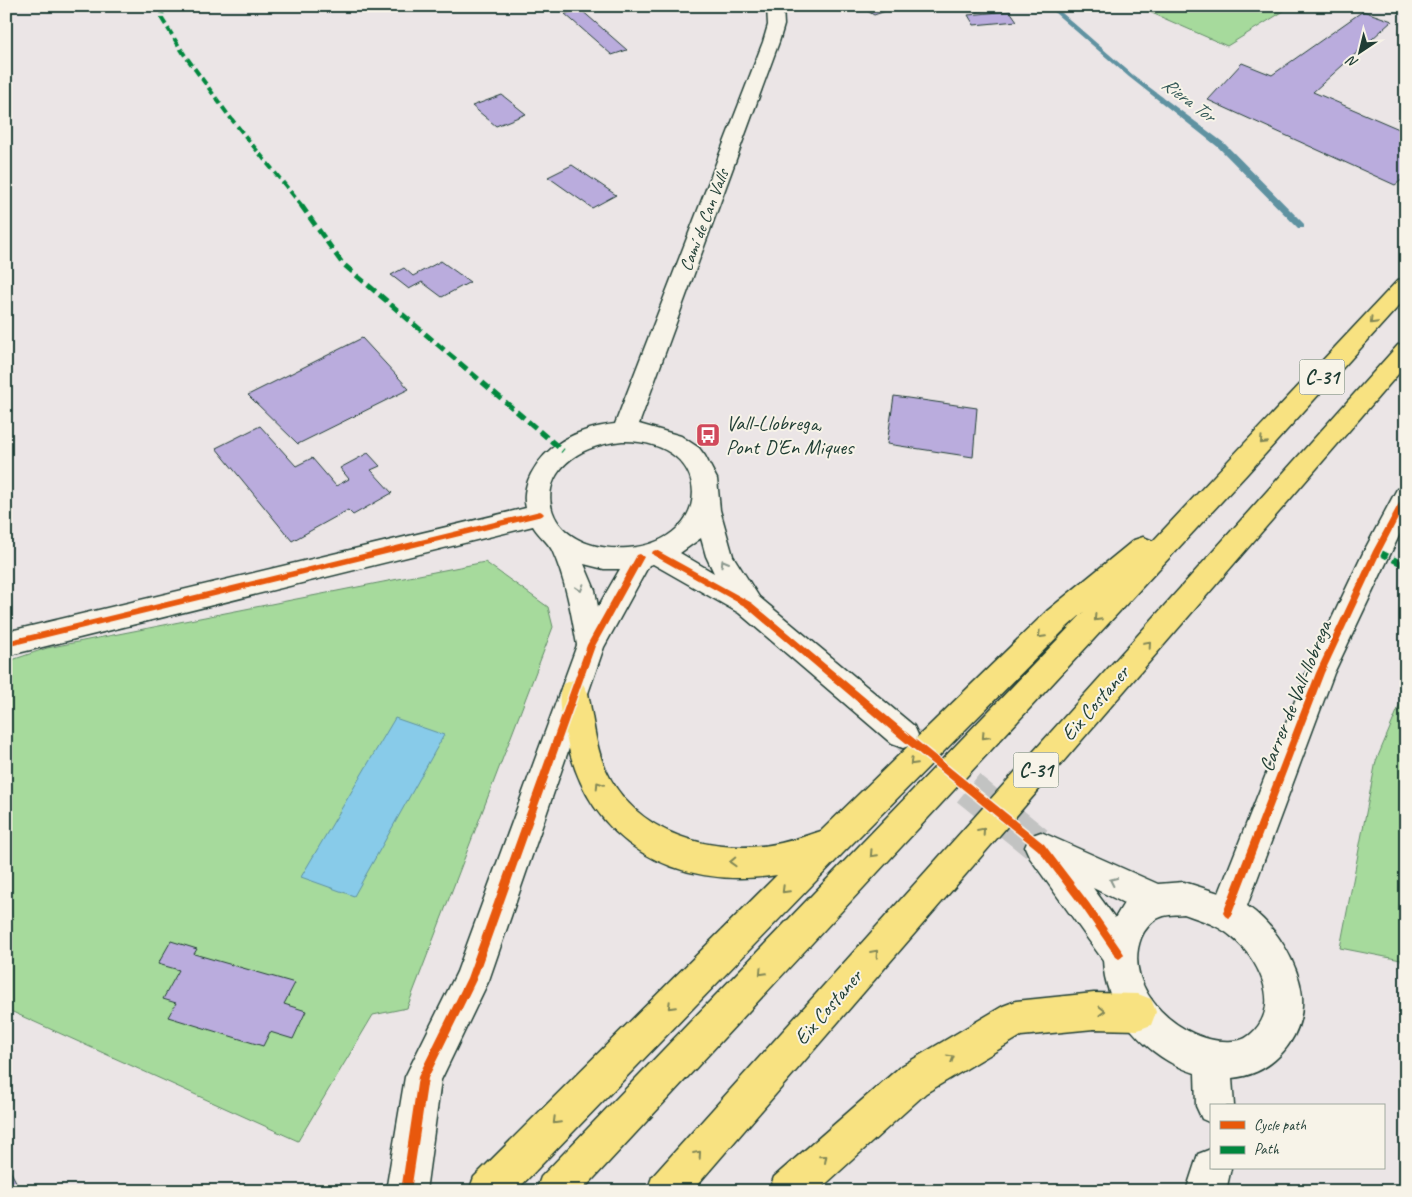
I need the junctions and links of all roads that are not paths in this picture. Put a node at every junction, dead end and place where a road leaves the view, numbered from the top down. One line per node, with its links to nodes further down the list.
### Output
1 (775, 6): 4 (street, Camí de Can Valls)
2 (1406, 285): 5 (highway, C-31, one-way to 5)
3 (1406, 350): 27 (highway, Eix Costaner / C-31, one-way to 3)
4 (624, 432): 7 (street); 8 (street)
5 (1238, 468): 16 (highway, one-way to 16); 26 (highway, C-31, one-way to 26)
6 (1406, 496): 18 (street, Carrer de Vall-llobrega)
7 (706, 504): 10 (street); 11 (street, one-way to 7)
8 (540, 514): 9 (street); 12 (street)
9 (562, 543): 10 (street); 13 (street, one-way to 13)
10 (648, 555): 11 (street); 13 (street)
11 (749, 605): 15 (street)
12 (6, 644)
13 (591, 645): 14 (street)
14 (573, 693): 16 (highway, one-way to 14); 24 (street)
15 (903, 735)
16 (832, 843): 25 (highway, one-way to 25)
17 (1157, 901): 18 (street); 19 (street); 19 (street, one-way to 19)
18 (1228, 913): 21 (street)
19 (1119, 954): 20 (street)
20 (1138, 1012): 21 (street); 28 (highway, one-way to 20)
21 (1213, 1060): 22 (street)
22 (1215, 1104)
23 (1211, 1170): 29 (street)
24 (406, 1191)
25 (488, 1191)
26 (555, 1191)
27 (666, 1191)
28 (788, 1191)
29 (1206, 1191)

